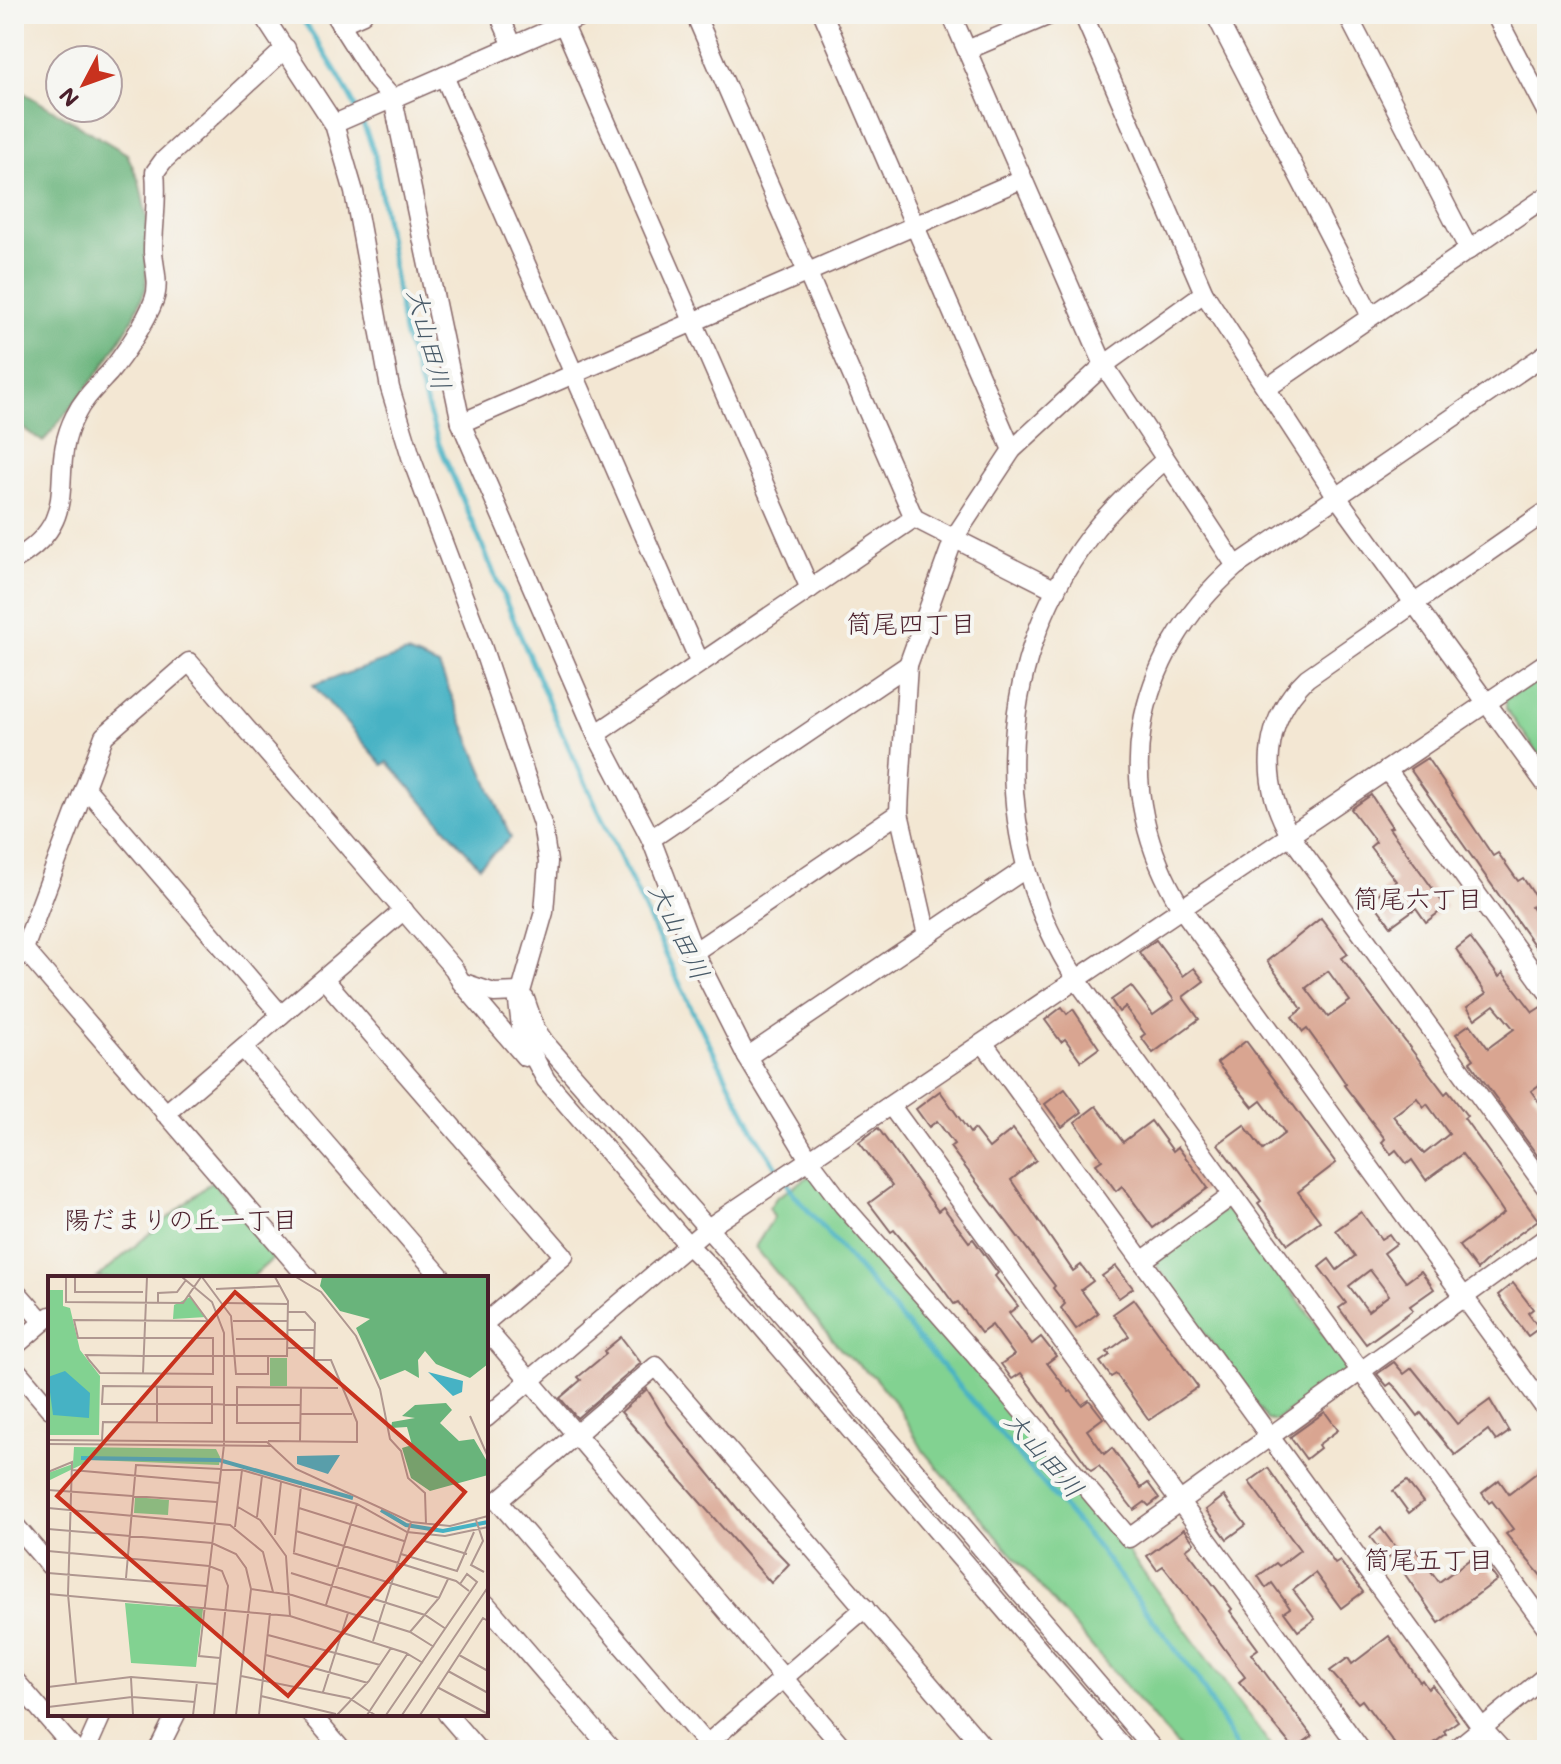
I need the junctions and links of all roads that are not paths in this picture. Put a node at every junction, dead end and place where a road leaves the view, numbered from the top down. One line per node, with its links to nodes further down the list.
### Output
1 (262, 14): 16 (street)
2 (363, 14): 13 (street)
3 (499, 14): 15 (street)
4 (586, 14): 14 (street)
5 (695, 14): 26 (street)
6 (823, 14): 24 (street)
7 (951, 14): 17 (street)
8 (1052, 14): 17 (street)
9 (1083, 14): 27 (street)
10 (1215, 14): 28 (street)
11 (1347, 14): 25 (street)
12 (1495, 14): 20 (street)
13 (337, 19): 19 (street)
14 (562, 19): 15 (street); 29 (street)
15 (513, 46): 18 (street)
16 (286, 48): 21 (street); 41 (street)
17 (967, 50): 22 (street)
18 (444, 76): 19 (street); 32 (street)
19 (387, 101): 21 (street); 34 (street)
20 (1547, 113)
21 (334, 124): 66 (street)
22 (1022, 179): 24 (street); 31 (street)
23 (1547, 196): 25 (street)
24 (916, 226): 26 (street); 35 (street)
25 (1469, 250): 28 (street)
26 (808, 271): 29 (street); 39 (street)
27 (1204, 293): 31 (street); 33 (street)
28 (1371, 316): 33 (street)
29 (693, 322): 32 (street); 43 (street)
30 (1547, 353): 37 (street)
31 (1104, 365): 35 (street); 36 (street)
32 (575, 374): 34 (street); 47 (street)
33 (1267, 388): 37 (street)
34 (461, 423): 50 (street)
35 (1012, 450): 40 (street)
36 (1165, 460): 42 (street); 44 (street)
37 (1337, 497): 42 (street); 45 (street)
38 (1547, 511): 45 (street)
39 (914, 518): 40 (street); 43 (street)
40 (954, 538): 44 (street); 48 (street)
41 (14, 560)
42 (1236, 566): 58 (street)
43 (810, 589): 47 (street)
44 (1056, 590): 57 (street)
45 (1415, 602): 49 (street); 55 (street)
46 (1547, 662): 49 (street)
47 (700, 663): 50 (street)
48 (908, 665): 54 (street); 56 (street)
49 (1487, 703): 51 (street); 52 (street)
50 (596, 734): 56 (street)
51 (1387, 770): 55 (street); 67 (street)
52 (1547, 786)
53 (85, 787): 59 (street); 62 (street); 68 (street)
54 (899, 813): 60 (street); 61 (street)
55 (1290, 835): 58 (street); 76 (street)
56 (651, 839): 61 (street)
57 (1025, 869): 60 (street); 64 (street)
58 (1182, 909): 64 (street); 85 (street)
59 (404, 910): 63 (street); 65 (street)
60 (927, 935): 71 (street)
61 (694, 952): 71 (street)
62 (19, 956): 74 (street)
63 (324, 979): 68 (street); 87 (street)
64 (1077, 980): 69 (street); 77 (street)
65 (461, 982): 66 (street); 72 (street)
66 (521, 986): 72 (street); 78 (street)
67 (1547, 991)
68 (281, 1015): 70 (street)
69 (984, 1044): 73 (street); 81 (street)
70 (243, 1048): 74 (street); 83 (street)
71 (747, 1057): 75 (street)
72 (546, 1080): 80 (street)
73 (891, 1106): 75 (street); 98 (street)
74 (165, 1114): 82 (street)
75 (810, 1161): 78 (street); 98 (street)
76 (1547, 1189)
77 (1233, 1195): 81 (street); 91 (street)
78 (708, 1228): 80 (street); 122 (street)
79 (1547, 1237): 85 (street)
80 (688, 1245): 92 (street); 121 (street)
81 (1142, 1261): 97 (street)
82 (306, 1276)
83 (440, 1276)
84 (14, 1289): 86 (street)
85 (1464, 1297): 91 (street); 94 (street)
86 (46, 1319): 89 (street)
87 (488, 1320)
88 (488, 1331): 92 (street)
89 (14, 1347)
90 (14, 1367): 93 (street)
91 (1360, 1370): 97 (street); 103 (street)
92 (529, 1380): 95 (street); 96 (street)
93 (48, 1407)
94 (1547, 1411)
95 (488, 1416)
96 (575, 1435): 102 (street); 106 (street); 112 (street)
97 (1270, 1436): 98 (street); 111 (street)
98 (1178, 1501): 123 (street)
99 (14, 1524): 100 (street)
100 (48, 1564)
101 (488, 1606): 118 (street)
102 (865, 1608): 106 (street); 120 (street)
103 (1547, 1628)
104 (1547, 1675): 111 (street)
105 (14, 1679): 113 (street)
106 (784, 1679): 112 (street); 119 (street)
107 (101, 1716): 114 (street)
108 (175, 1716): 115 (street)
109 (313, 1716): 116 (street)
110 (449, 1716): 117 (street)
111 (1482, 1728): 124 (street); 125 (street)
112 (709, 1747)
113 (75, 1750)
114 (86, 1750)
115 (158, 1750)
116 (342, 1750)
117 (478, 1750)
118 (612, 1750)
119 (845, 1750)
120 (986, 1750)
121 (1125, 1750)
122 (1154, 1750)
123 (1361, 1750)
124 (1455, 1750)
125 (1502, 1750)

